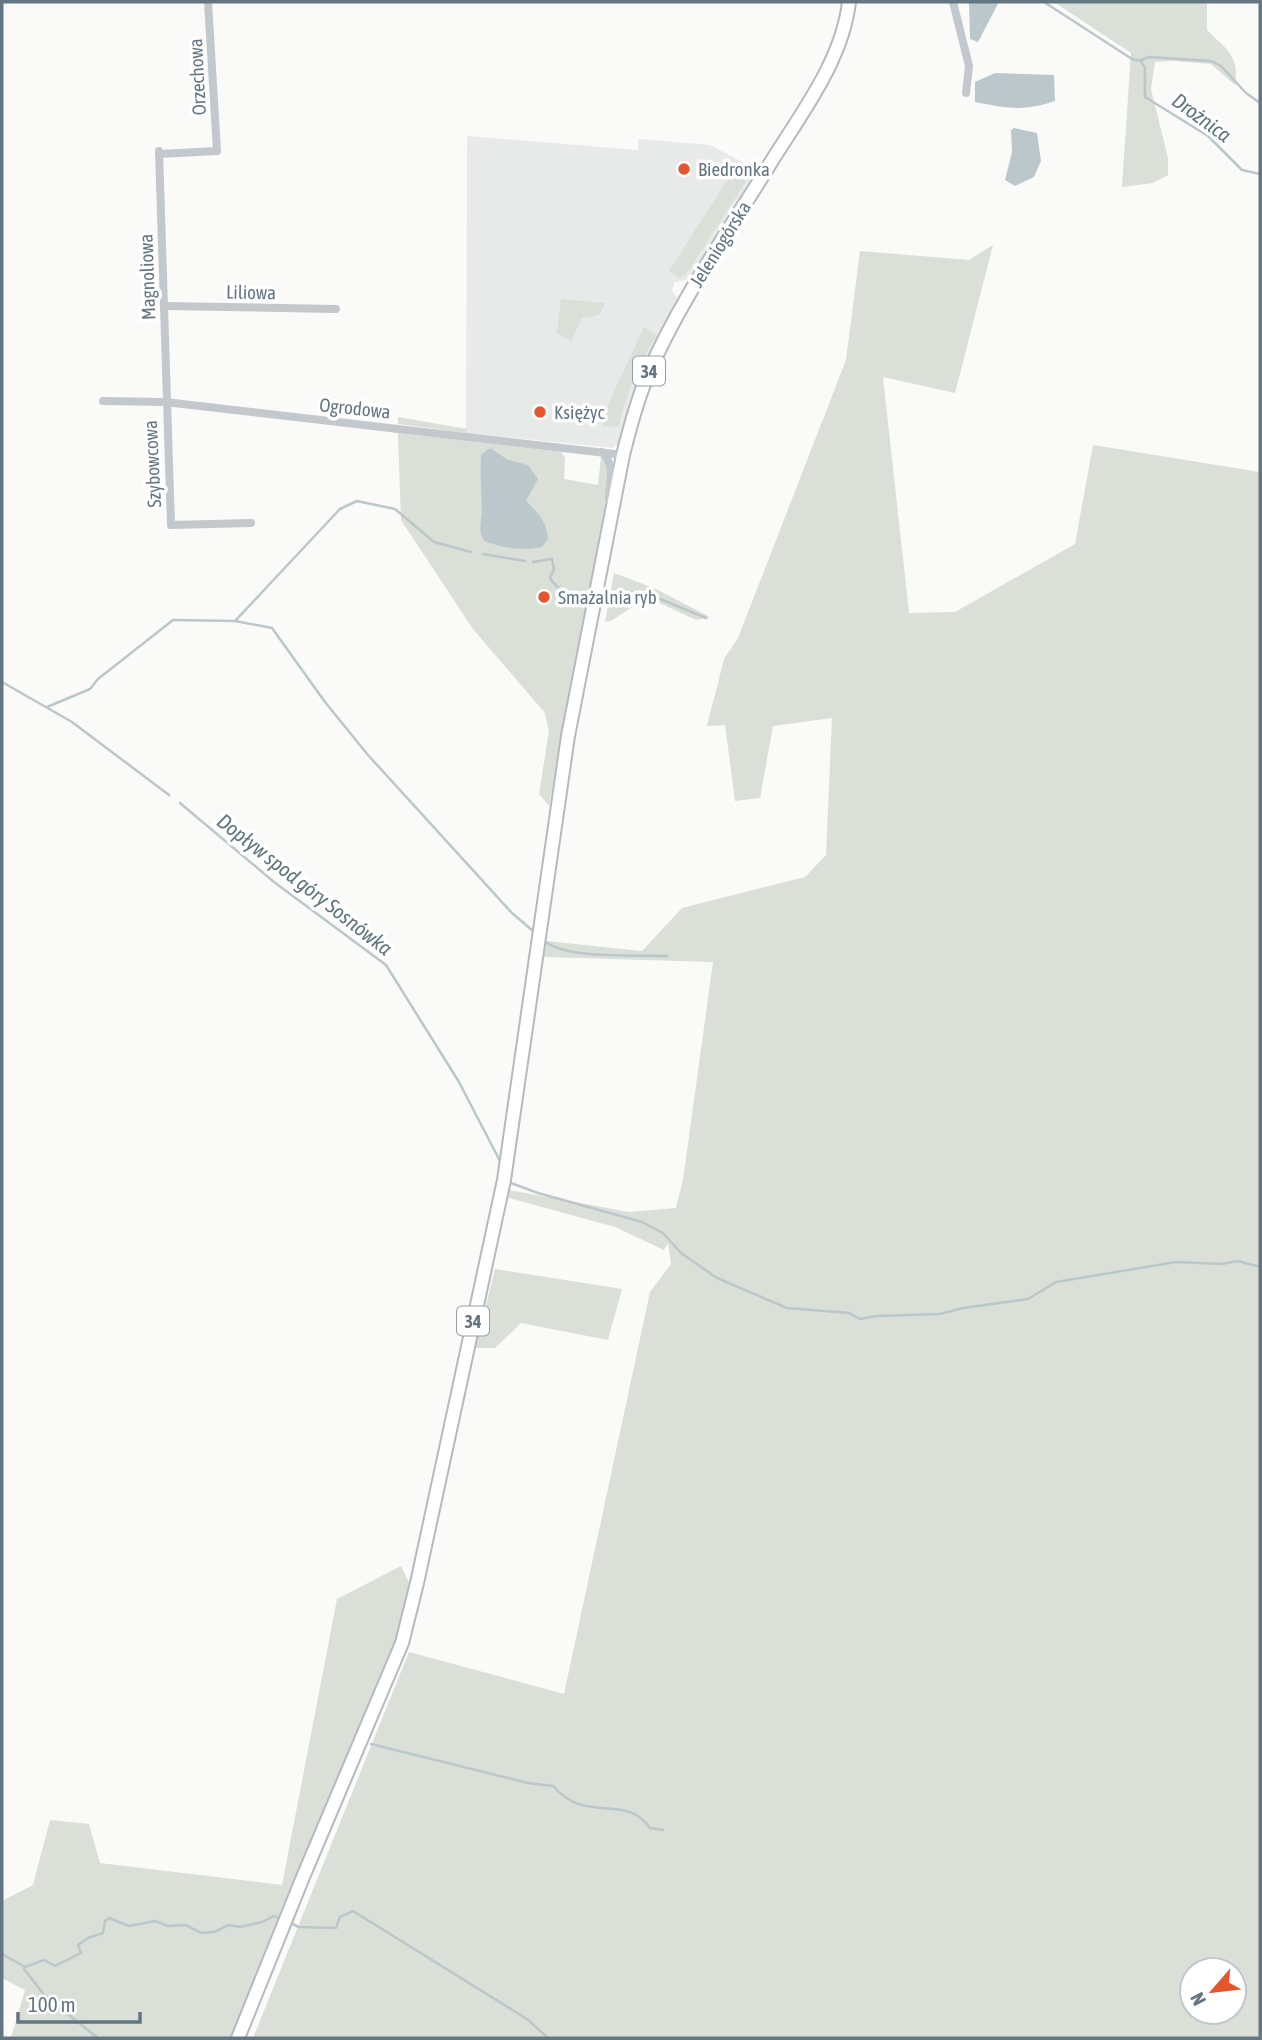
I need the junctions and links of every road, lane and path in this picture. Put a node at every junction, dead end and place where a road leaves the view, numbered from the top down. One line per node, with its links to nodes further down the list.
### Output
1 (208, 2): 5 (street, Orzechowa)
2 (849, 2): 11 (main road, Jeleniogórska / 34)
3 (953, 2): 4 (street)
4 (966, 93)
5 (159, 153): 6 (street, Magnoliowa)
6 (165, 306): 7 (street, Liliowa); 9 (street, Magnoliowa)
7 (335, 309)
8 (103, 401): 9 (street, Ogrodowa)
9 (165, 402): 10 (street, Ogrodowa); 12 (street, Szybowcowa)
10 (602, 452): 11 (street, Ogrodowa); 13 (street)
11 (623, 455): 13 (main road, 34)
12 (251, 523)
13 (609, 524): 14 (main road, 34)
14 (238, 2038)

